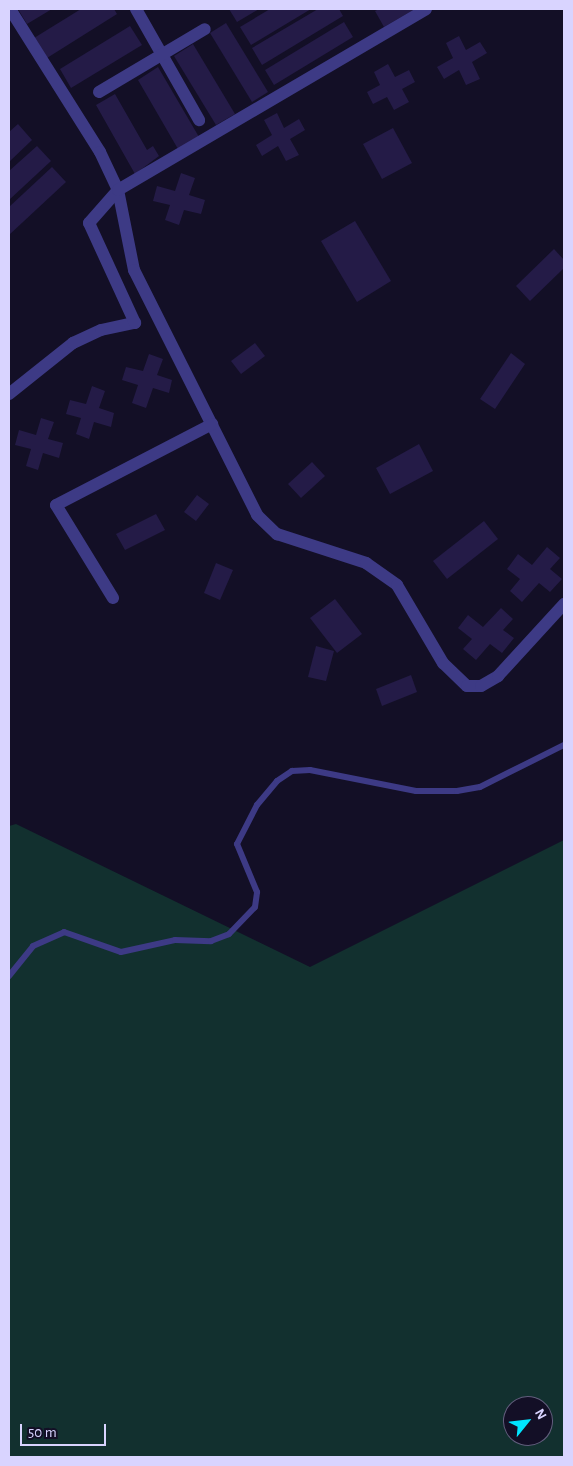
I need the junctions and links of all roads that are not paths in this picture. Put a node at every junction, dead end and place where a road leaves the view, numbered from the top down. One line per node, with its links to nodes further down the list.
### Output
1 (10, 9): 8 (street)
2 (136, 9): 5 (street)
3 (426, 9): 8 (street)
4 (204, 29): 5 (street)
5 (163, 55): 6 (street); 7 (street)
6 (99, 92)
7 (199, 120)
8 (118, 190): 9 (street); 10 (street)
9 (9, 394)
10 (212, 424): 11 (street); 12 (street)
11 (113, 598)
12 (564, 604)
13 (564, 745): 14 (lane)
14 (9, 976)

